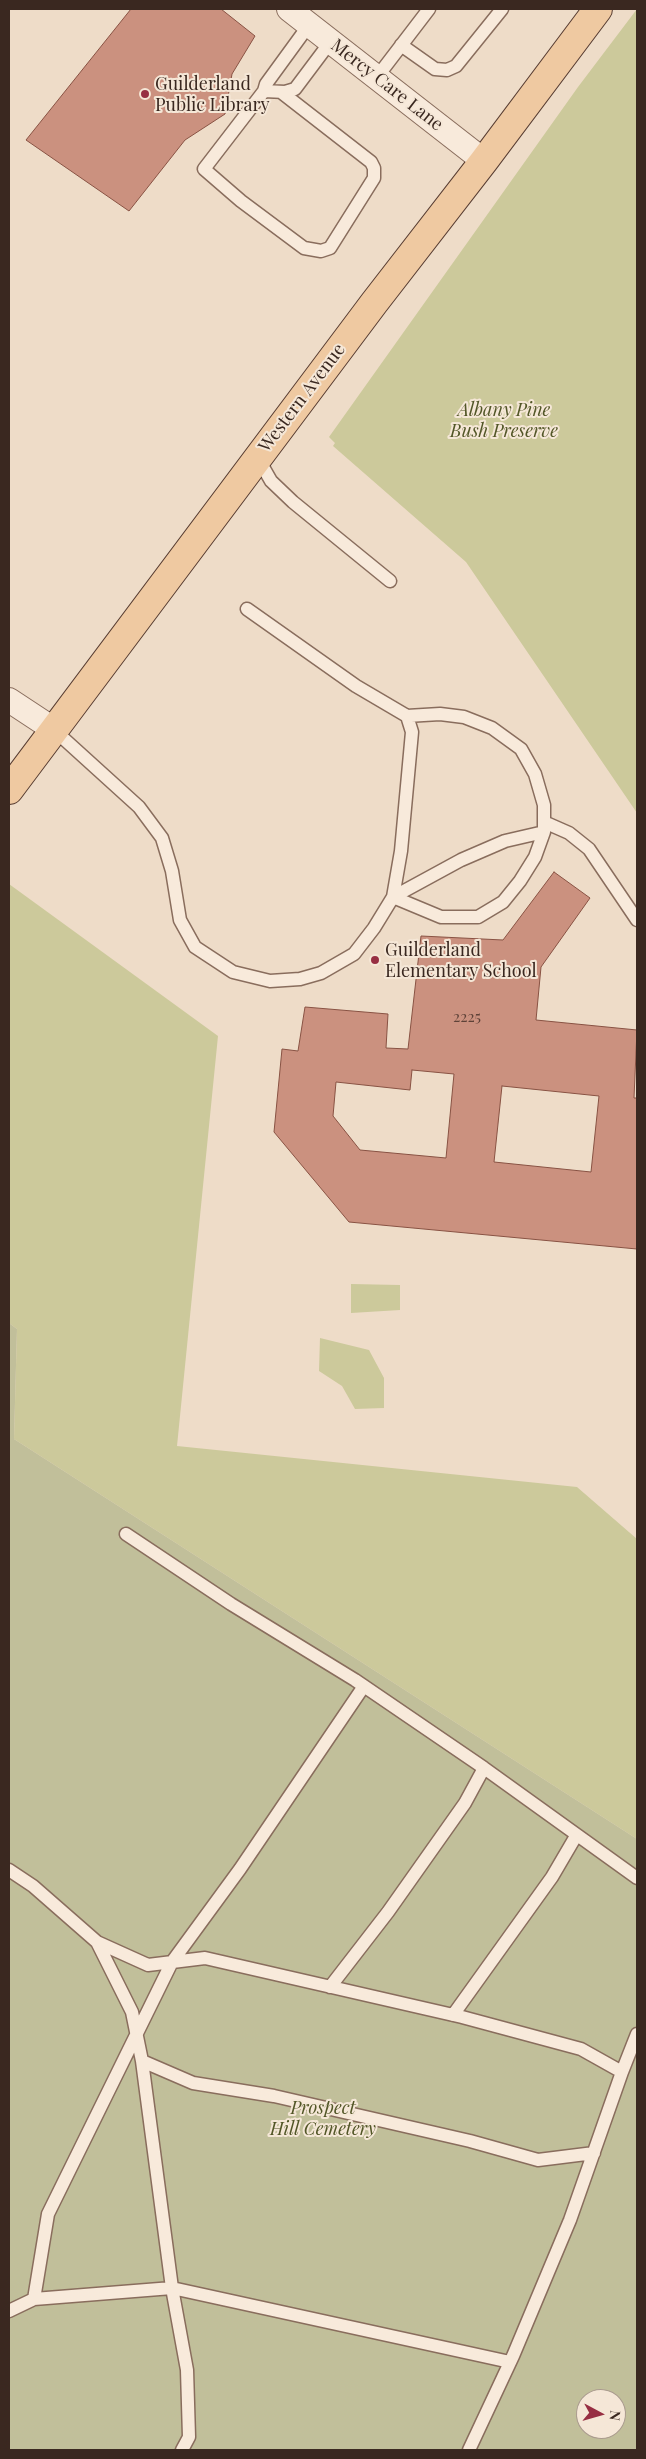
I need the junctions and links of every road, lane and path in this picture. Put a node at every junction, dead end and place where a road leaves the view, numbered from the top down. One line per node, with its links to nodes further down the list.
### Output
1 (289, 9): 5 (street, Mercy Care Lane)
2 (429, 9): 7 (lane)
3 (502, 9): 7 (lane)
4 (598, 9): 11 (main road, Western Avenue)
5 (309, 25): 6 (street, Mercy Care Lane); 9 (lane)
6 (331, 42): 8 (street, Mercy Care Lane); 10 (lane)
7 (401, 45): 8 (lane)
8 (377, 78): 11 (street, Mercy Care Lane)
9 (264, 91): 10 (lane); 10 (lane)
10 (281, 92)
11 (484, 161): 12 (main road, Western Avenue)
12 (260, 454): 13 (lane); 17 (main road, Western Avenue)
13 (390, 581)
14 (247, 610): 16 (lane)
15 (9, 700): 17 (street)
16 (407, 716): 19 (lane); 20 (lane)
17 (53, 729): 18 (main road, Western Avenue); 20 (lane)
18 (9, 790)
19 (544, 827): 20 (lane); 20 (lane); 21 (lane)
20 (393, 897)
21 (637, 920)
22 (126, 1534): 23 (lane)
23 (364, 1686): 24 (lane); 29 (lane)
24 (484, 1768): 25 (lane); 30 (lane)
25 (576, 1836): 27 (lane); 31 (lane)
26 (9, 1870): 28 (lane)
27 (637, 1878)
28 (97, 1942): 29 (lane); 32 (lane)
29 (172, 1962): 30 (lane); 32 (lane)
30 (330, 1987): 31 (lane)
31 (452, 2015): 35 (lane)
32 (136, 2034): 34 (lane); 38 (lane)
33 (637, 2034): 35 (lane)
34 (142, 2061): 36 (lane); 37 (lane)
35 (622, 2072): 36 (lane)
36 (594, 2153): 40 (lane)
37 (172, 2288): 38 (lane); 40 (lane); 41 (lane)
38 (34, 2299): 39 (lane)
39 (9, 2311)
40 (510, 2362): 42 (lane)
41 (182, 2450)
42 (469, 2450)

